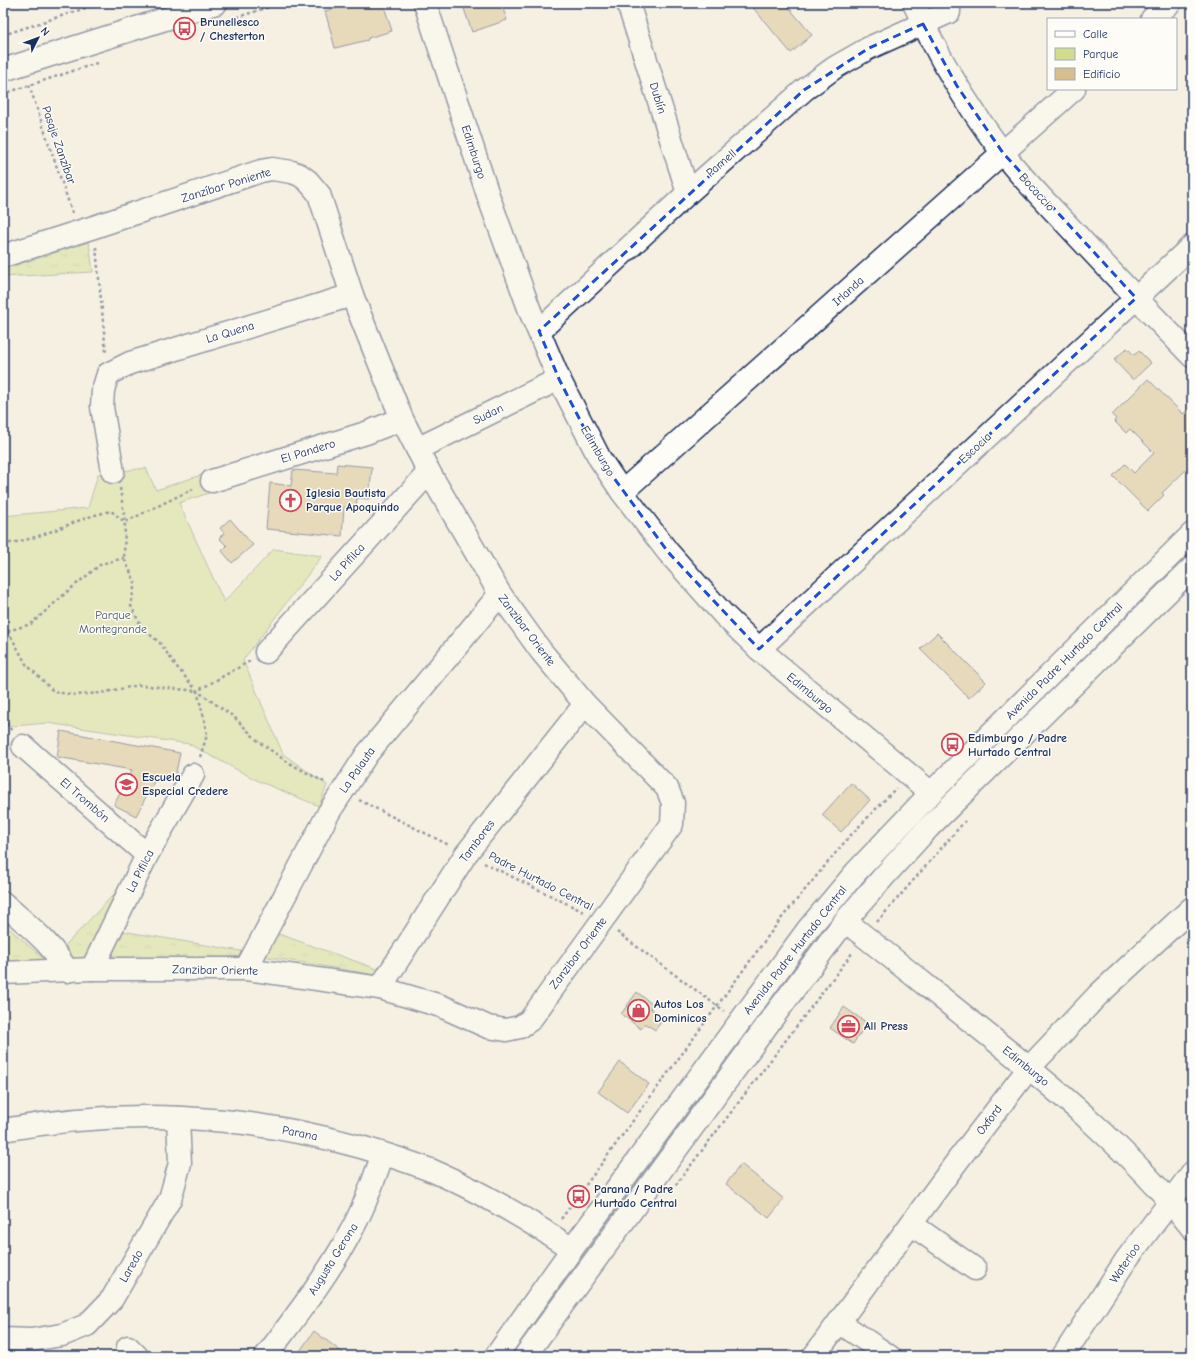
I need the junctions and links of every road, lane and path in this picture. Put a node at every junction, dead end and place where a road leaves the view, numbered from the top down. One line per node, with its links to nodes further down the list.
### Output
1 (101, 3): 12 (path)
2 (216, 3): 13 (street)
3 (264, 3): 9 (path)
4 (425, 3): 22 (street, Edimburgo)
5 (628, 3): 16 (street, Dublín)
6 (914, 3): 11 (street, Bocaccio)
7 (949, 3): 11 (street, Parnell)
8 (1170, 3): 10 (street)
9 (265, 8)
10 (1153, 18)
11 (923, 24): 15 (street, Bocaccio); 16 (street, Parnell)
12 (3, 35)
13 (13, 67): 17 (path, Pasaje Zanzíbar)
14 (1073, 90): 15 (street, Irlanda)
15 (1003, 153): 21 (street, Bocaccio); 31 (street, Irlanda)
16 (688, 193): 22 (street, Parnell)
17 (87, 230): 19 (street, Zanzíbar Poniente); 20 (street, Zanzíbar Poniente); 24 (path)
18 (1192, 246): 21 (street, Escocia)
19 (3, 256)
20 (352, 295): 24 (street, La Quena); 26 (street, Zanzíbar Poniente)
21 (1136, 298): 23 (street, Bocaccio); 40 (street, Escocia)
22 (539, 331): 25 (street, Edimburgo)
23 (1192, 356)
24 (108, 374): 28 (street)
25 (559, 379): 27 (street, Sudan); 31 (street, Edimburgo)
26 (402, 419): 27 (street, Zanzíbar Poniente); 30 (street, El Pandero)
27 (417, 449): 29 (street, Zanzibar Oriente)
28 (113, 472): 32 (path)
29 (429, 472): 37 (street, Zanzibar Oriente); 41 (street, La Pifilca)
30 (212, 481): 32 (path)
31 (622, 492): 40 (street, Edimburgo)
32 (125, 522): 34 (path); 35 (path)
33 (1192, 534): 48 (street, Avenida Padre Hurtado Central)
34 (3, 544)
35 (124, 558): 38 (path); 42 (path, Padre Hurtado Central)
36 (1192, 568): 54 (street, Avenida Padre Hurtado Central)
37 (500, 594): 43 (street, Zanzibar Oriente); 47 (street, La Palauta)
38 (8, 631): 39 (path); 42 (path)
39 (3, 635)
40 (759, 649): 46 (street, Edimburgo)
41 (266, 652): 42 (path)
42 (198, 691): 45 (path); 47 (path, Padre Hurtado Central)
43 (585, 704): 50 (street, Tambores); 55 (street, Zanzibar Oriente)
44 (24, 746): 51 (street, El Trombón)
45 (193, 775): 51 (street, La Pifilca)
46 (909, 776): 48 (street, Edimburgo); 62 (path)
47 (342, 792): 50 (path, Padre Hurtado Central); 58 (street, La Palauta)
48 (931, 793): 63 (street, Avenida Padre Hurtado Central)
49 (968, 818): 56 (path)
50 (466, 854): 55 (path, Padre Hurtado Central); 61 (street, Tambores)
51 (147, 855): 57 (street, La Pifilca)
52 (3, 903): 59 (street)
53 (1192, 908): 64 (street, Oxford)
54 (845, 921): 56 (street, Edimburgo); 80 (street, Avenida Padre Hurtado Central)
55 (602, 922): 61 (street, Zanzibar Oriente); 62 (path, Padre Hurtado Central)
56 (865, 936): 64 (street, Edimburgo); 69 (path)
57 (92, 969): 58 (street, Zanzibar Oriente); 59 (street, Zanzibar Oriente)
58 (246, 969): 61 (street, Zanzibar Oriente)
59 (67, 971): 60 (street, Zanzibar Oriente)
60 (3, 973)
61 (380, 988)
62 (717, 1006): 63 (path, Padre Hurtado Central); 71 (path)
63 (739, 1022): 74 (street, Avenida Padre Hurtado Central)
64 (1029, 1068): 70 (street, Edimburgo); 72 (street, Oxford)
65 (178, 1118): 66 (street, Parana); 67 (street, Parana); 77 (street, Laredo)
66 (3, 1130)
67 (383, 1154): 74 (street, Parana); 78 (street, Augusta Gerona)
68 (1192, 1173): 70 (street, Waterloo)
69 (671, 1193)
70 (1170, 1201): 73 (street, Edimburgo); 83 (street, Waterloo)
71 (565, 1222)
72 (911, 1224): 75 (street); 76 (street, Oxford)
73 (1192, 1228)
74 (572, 1250): 79 (street, Avenida Padre Hurtado Central)
75 (976, 1269)
76 (839, 1322): 81 (street, Oxford); 82 (street)
77 (3, 1338)
78 (266, 1356)
79 (496, 1356)
80 (525, 1356)
81 (814, 1356)
82 (889, 1356)
83 (1063, 1356)

